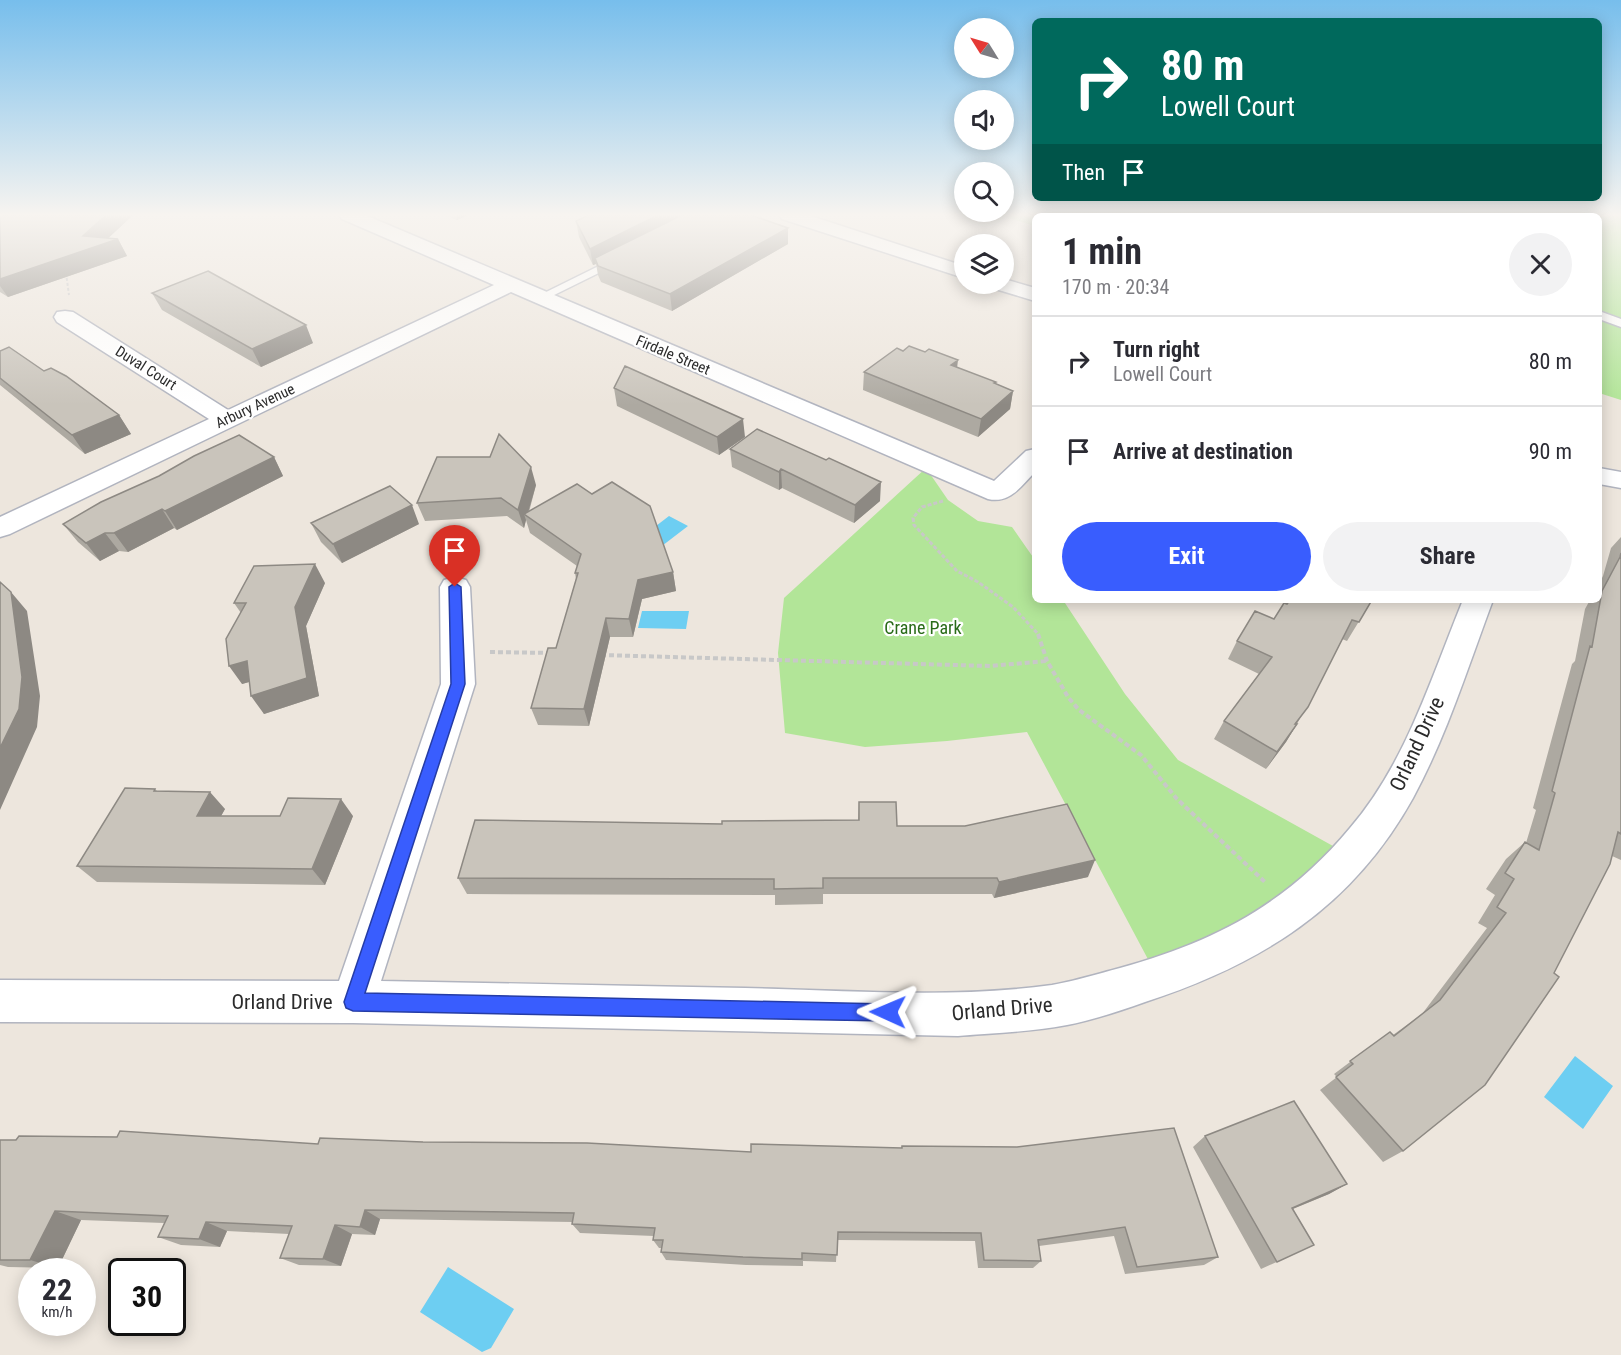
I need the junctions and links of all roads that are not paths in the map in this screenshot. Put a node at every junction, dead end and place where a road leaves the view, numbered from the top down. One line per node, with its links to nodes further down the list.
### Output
1 (494, 278): 3 (street, Firdale Street)
2 (579, 278): 6 (lane)
3 (510, 285): 6 (street, Firdale Street); 10 (street, Arbury Avenue)
4 (1014, 289): 5 (street)
5 (1032, 294)
6 (540, 297): 11 (street, Firdale Street)
7 (1602, 316): 9 (lane)
8 (65, 317): 10 (street, Duval Court)
9 (1621, 322)
10 (226, 419): 14 (street, Arbury Avenue)
11 (1032, 460)
12 (1602, 477): 13 (street)
13 (1621, 480)
14 (0, 528)
15 (455, 587): 18 (street)
16 (1477, 603): 18 (street, Orland Drive)
17 (0, 1001): 18 (street, Orland Drive)
18 (353, 1002)

